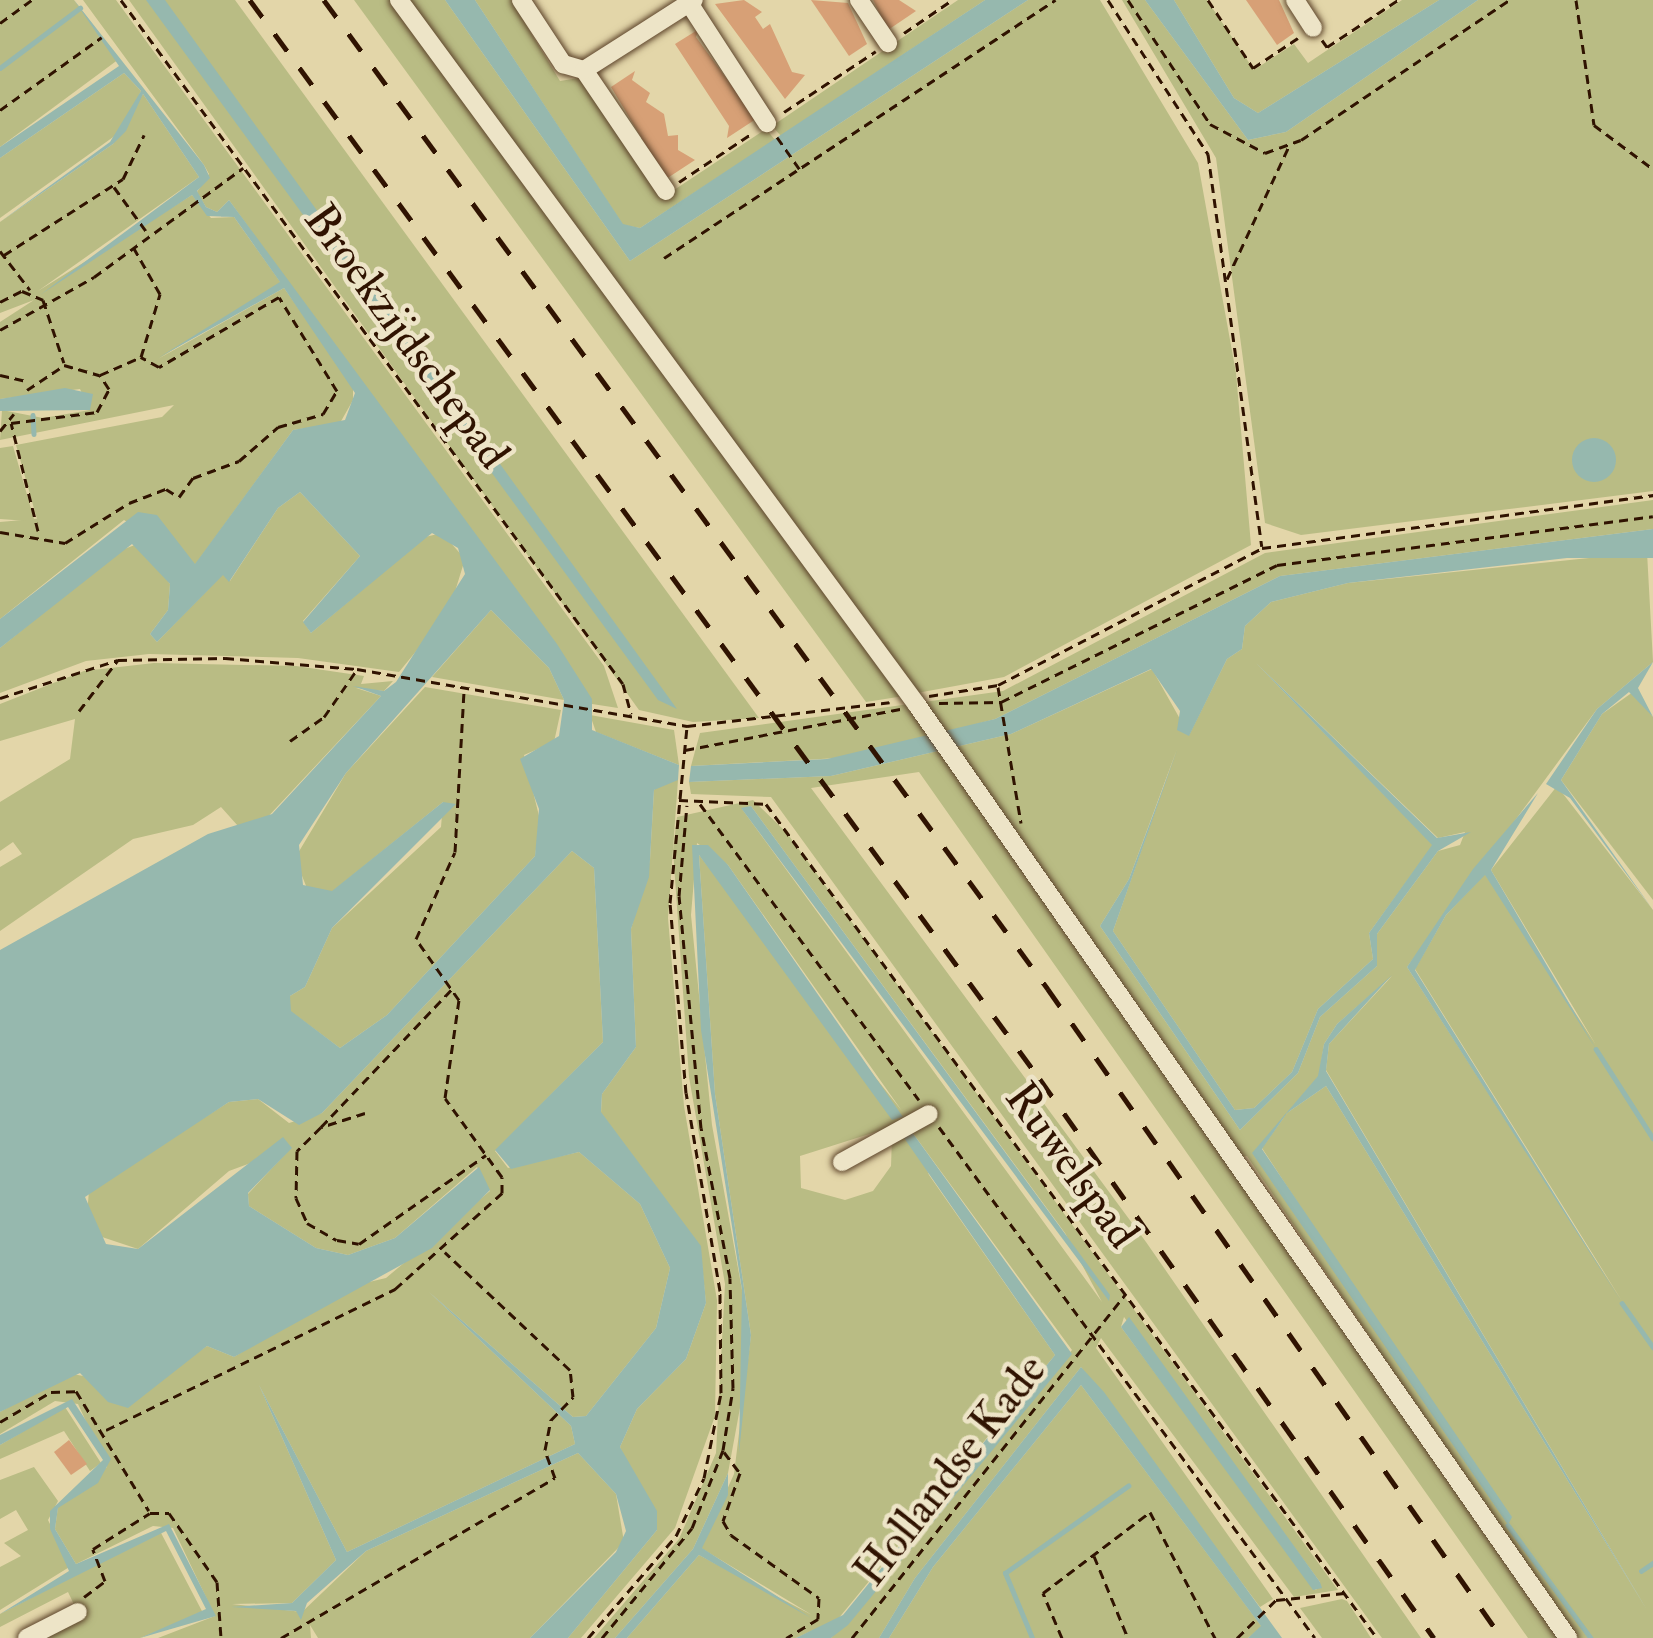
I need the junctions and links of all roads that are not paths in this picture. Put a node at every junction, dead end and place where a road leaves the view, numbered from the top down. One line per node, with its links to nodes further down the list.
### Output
1 (399, 0): 15 (street)
2 (521, 0): 8 (street)
3 (859, 0): 7 (street)
4 (1294, 0): 6 (street)
5 (690, 1): 8 (street); 9 (street)
6 (1313, 28)
7 (888, 44)
8 (584, 70): 10 (street)
9 (771, 129)
10 (666, 191)
11 (929, 1114): 12 (street)
12 (842, 1162)
13 (77, 1612): 14 (street)
14 (27, 1638)
15 (1568, 1638)

